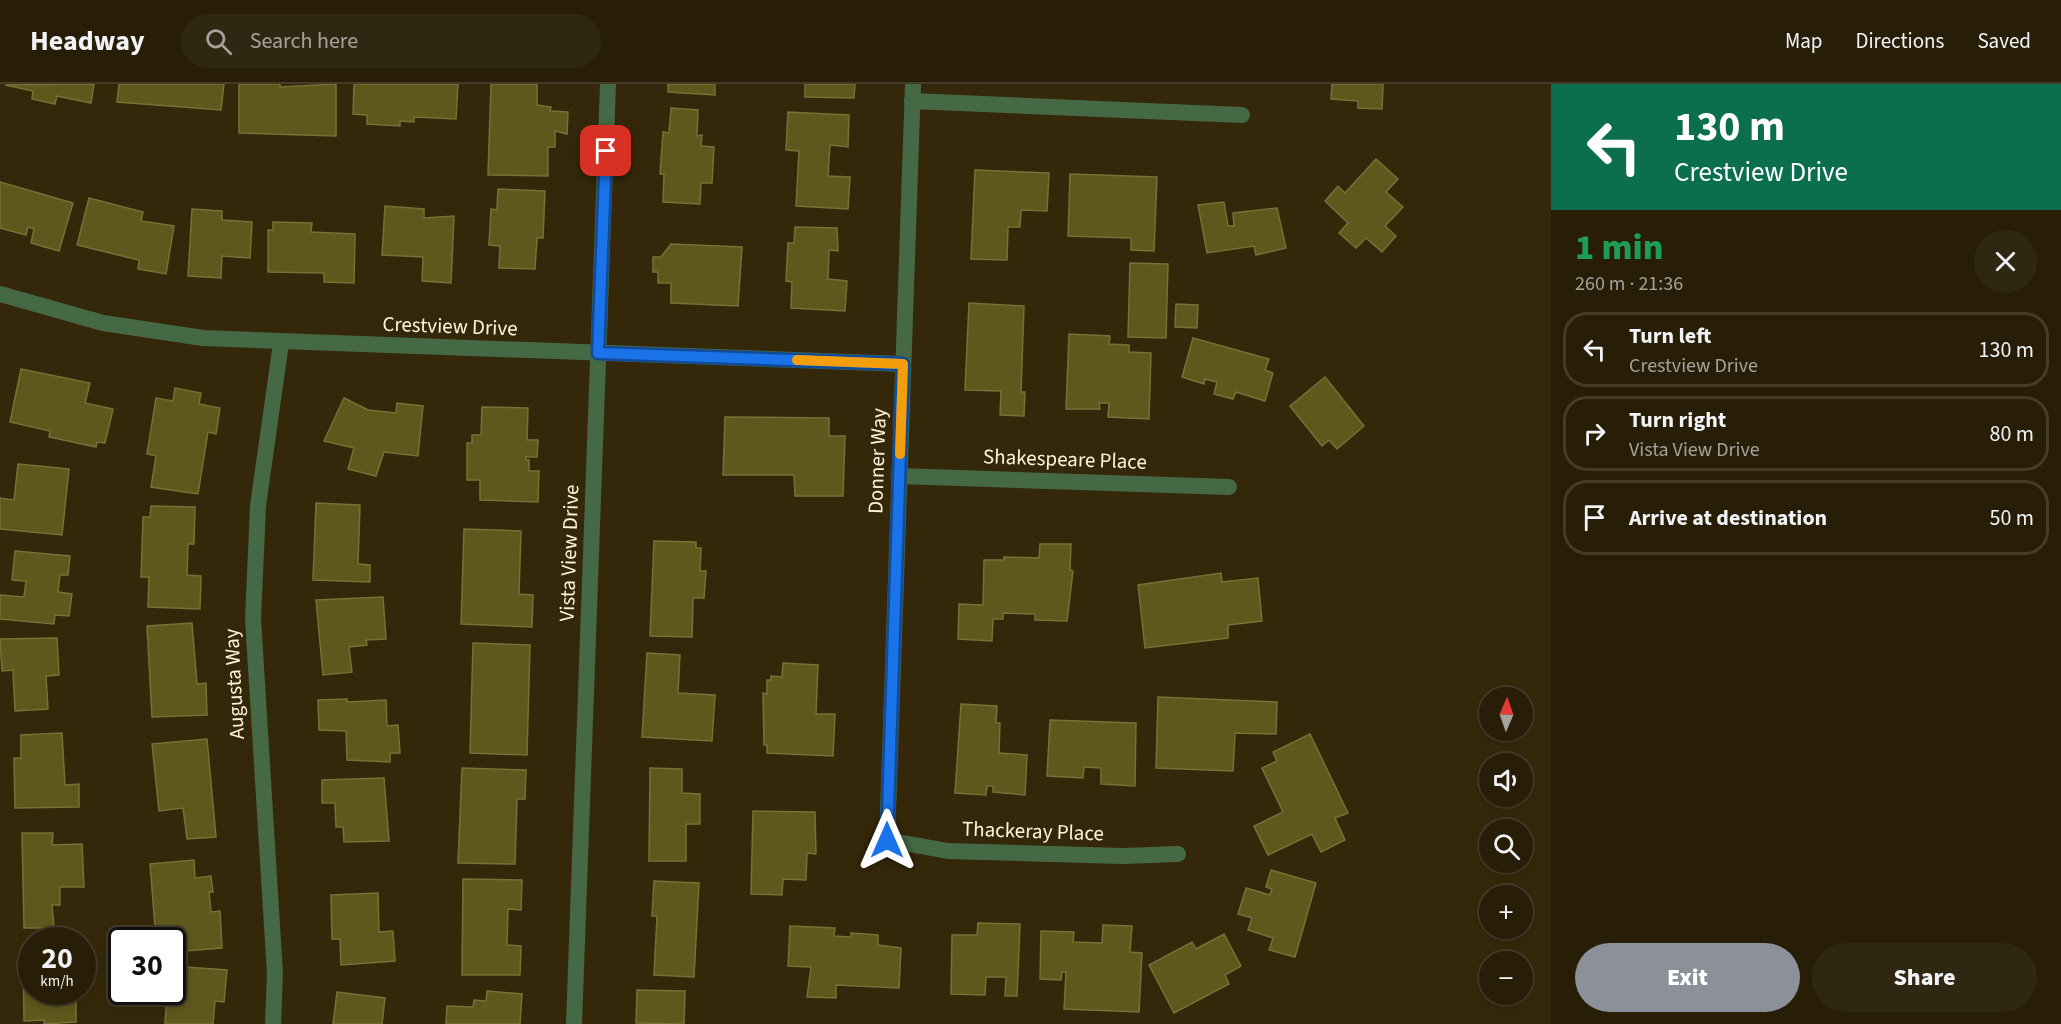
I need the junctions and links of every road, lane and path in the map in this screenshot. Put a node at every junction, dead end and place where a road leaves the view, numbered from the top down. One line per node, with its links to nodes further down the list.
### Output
1 (608, 84): 7 (street, Vista View Drive)
2 (913, 84): 3 (street, Donner Way)
3 (912, 102): 4 (street); 8 (street, Donner Way)
4 (1242, 116)
5 (0, 294): 6 (street, Crestview Drive)
6 (281, 343): 7 (street, Crestview Drive); 13 (street, Augusta Way)
7 (598, 353): 8 (street, Crestview Drive); 14 (street, Vista View Drive)
8 (903, 364): 9 (street, Donner Way)
9 (899, 476): 10 (street, Shakespeare Place); 11 (street, Donner Way)
10 (1229, 487)
11 (887, 840): 12 (street, Thackeray Place)
12 (1178, 854)
13 (273, 1024)
14 (574, 1024)

